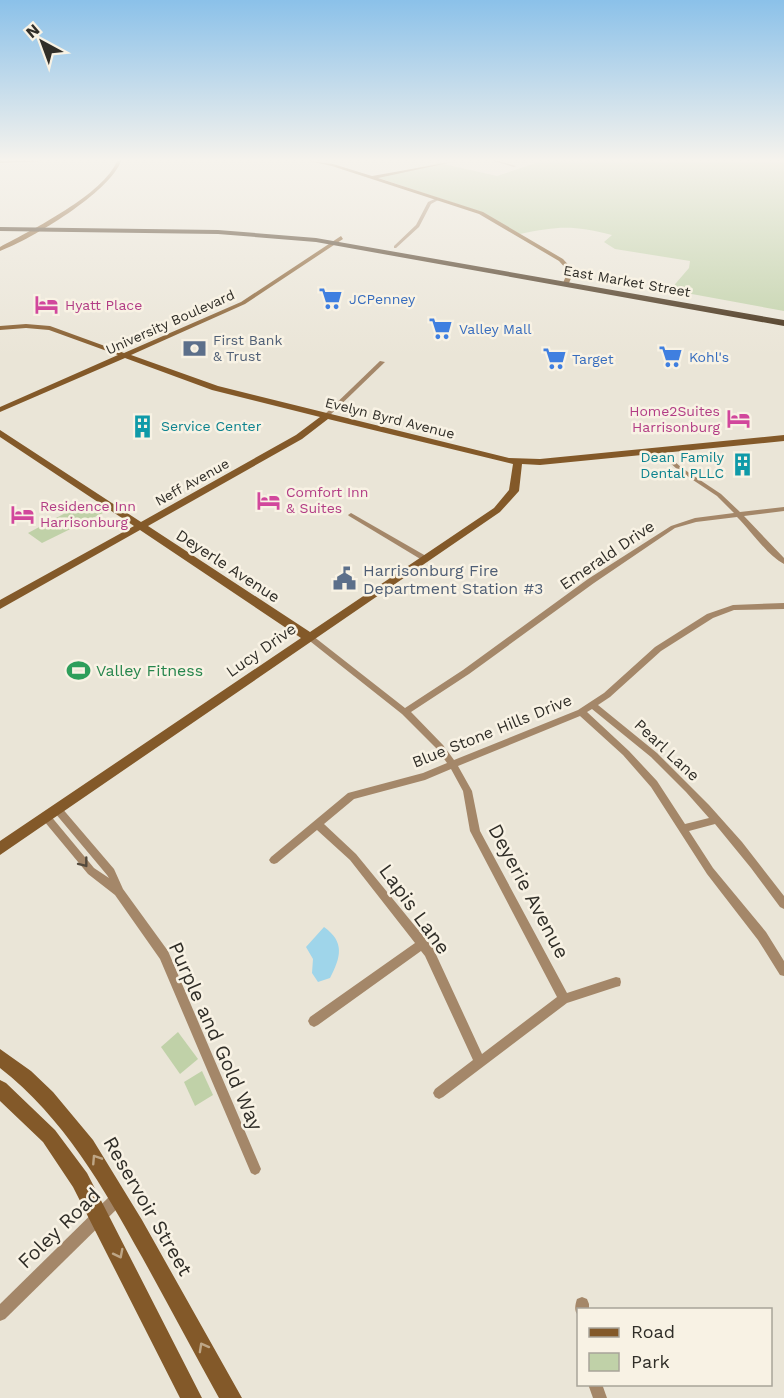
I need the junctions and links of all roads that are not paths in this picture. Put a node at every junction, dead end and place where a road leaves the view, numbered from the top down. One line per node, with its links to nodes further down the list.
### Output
1 (417, 226): 7 (street)
2 (505, 226): 13 (street)
3 (0, 227): 4 (highway, East Market Street)
4 (42, 228): 5 (highway, East Market Street); 5 (highway, East Market Street); 8 (street)
5 (162, 229): 6 (highway, East Market Street); 6 (highway, East Market Street)
6 (337, 240): 7 (highway, East Market Street); 10 (highway, East Market Street); 17 (street, University Boulevard)
7 (395, 247): 9 (highway, East Market Street)
8 (0, 249)
9 (437, 255): 10 (highway); 12 (highway, East Market Street)
10 (417, 257): 11 (highway, East Market Street)
11 (428, 259): 12 (highway); 13 (highway, East Market Street)
12 (503, 266): 13 (highway, East Market Street)
13 (568, 281): 14 (highway, East Market Street); 15 (highway, East Market Street)
14 (784, 315)
15 (784, 323)
16 (0, 328): 17 (street, Evelyn Byrd Avenue)
17 (125, 355): 19 (street, University Boulevard); 20 (street, Evelyn Byrd Avenue)
18 (382, 362): 20 (street, Neff Avenue)
19 (0, 410)
20 (326, 416): 24 (street, Evelyn Byrd Avenue); 28 (street, Neff Avenue)
21 (0, 433): 28 (street, Deyerle Avenue)
22 (784, 438): 23 (street, Evelyn Byrd Avenue)
23 (659, 450): 24 (street, Evelyn Byrd Avenue); 26 (street)
24 (518, 462): 29 (street, Lucy Drive)
25 (784, 509): 26 (street, Emerald Drive)
26 (739, 514): 30 (street); 35 (street, Emerald Drive)
27 (351, 515): 29 (street)
28 (140, 526): 31 (street, Neff Avenue); 33 (street, Deyerle Avenue)
29 (424, 558): 33 (street, Lucy Drive)
30 (784, 562)
31 (0, 604)
32 (784, 606): 34 (street, Blue Stone Hills Drive)
33 (310, 638): 35 (street, Deyerle Avenue); 38 (street, Lucy Drive)
34 (592, 705): 36 (street, Blue Stone Hills Drive); 39 (street, Pearl Lane)
35 (405, 712): 37 (street, Deyerle Avenue)
36 (581, 712): 37 (street, Blue Stone Hills Drive); 41 (street, Pearl Lane)
37 (453, 765): 40 (street, Blue Stone Hills Drive); 49 (street, Deyerie Avenue)
38 (53, 814): 42 (street, Lucy Drive); 44 (street, Purple and Gold Way, one-way to 44); 44 (street, Purple and Gold Way)
39 (717, 820): 41 (street); 45 (street, Pearl Lane)
40 (318, 824): 43 (street, Blue Stone Hills Drive); 46 (street, Lapis Lane)
41 (684, 828): 47 (street, Pearl Lane)
42 (0, 849)
43 (274, 860)
44 (119, 892): 55 (street, Purple and Gold Way)
45 (784, 904)
46 (422, 944): 50 (street); 52 (street, Lapis Lane)
47 (784, 971)
48 (616, 982): 49 (street)
49 (564, 999): 52 (street)
50 (314, 1020)
51 (0, 1057): 56 (street, Reservoir Street, one-way to 51)
52 (480, 1062): 54 (street)
53 (0, 1089): 57 (street)
54 (439, 1093)
55 (255, 1169)
56 (119, 1197): 57 (street, Foley Road); 60 (street, Reservoir Street, one-way to 56)
57 (99, 1215): 58 (street, Foley Road); 59 (street, one-way to 59)
58 (0, 1314)
59 (191, 1398)
60 (231, 1398)

